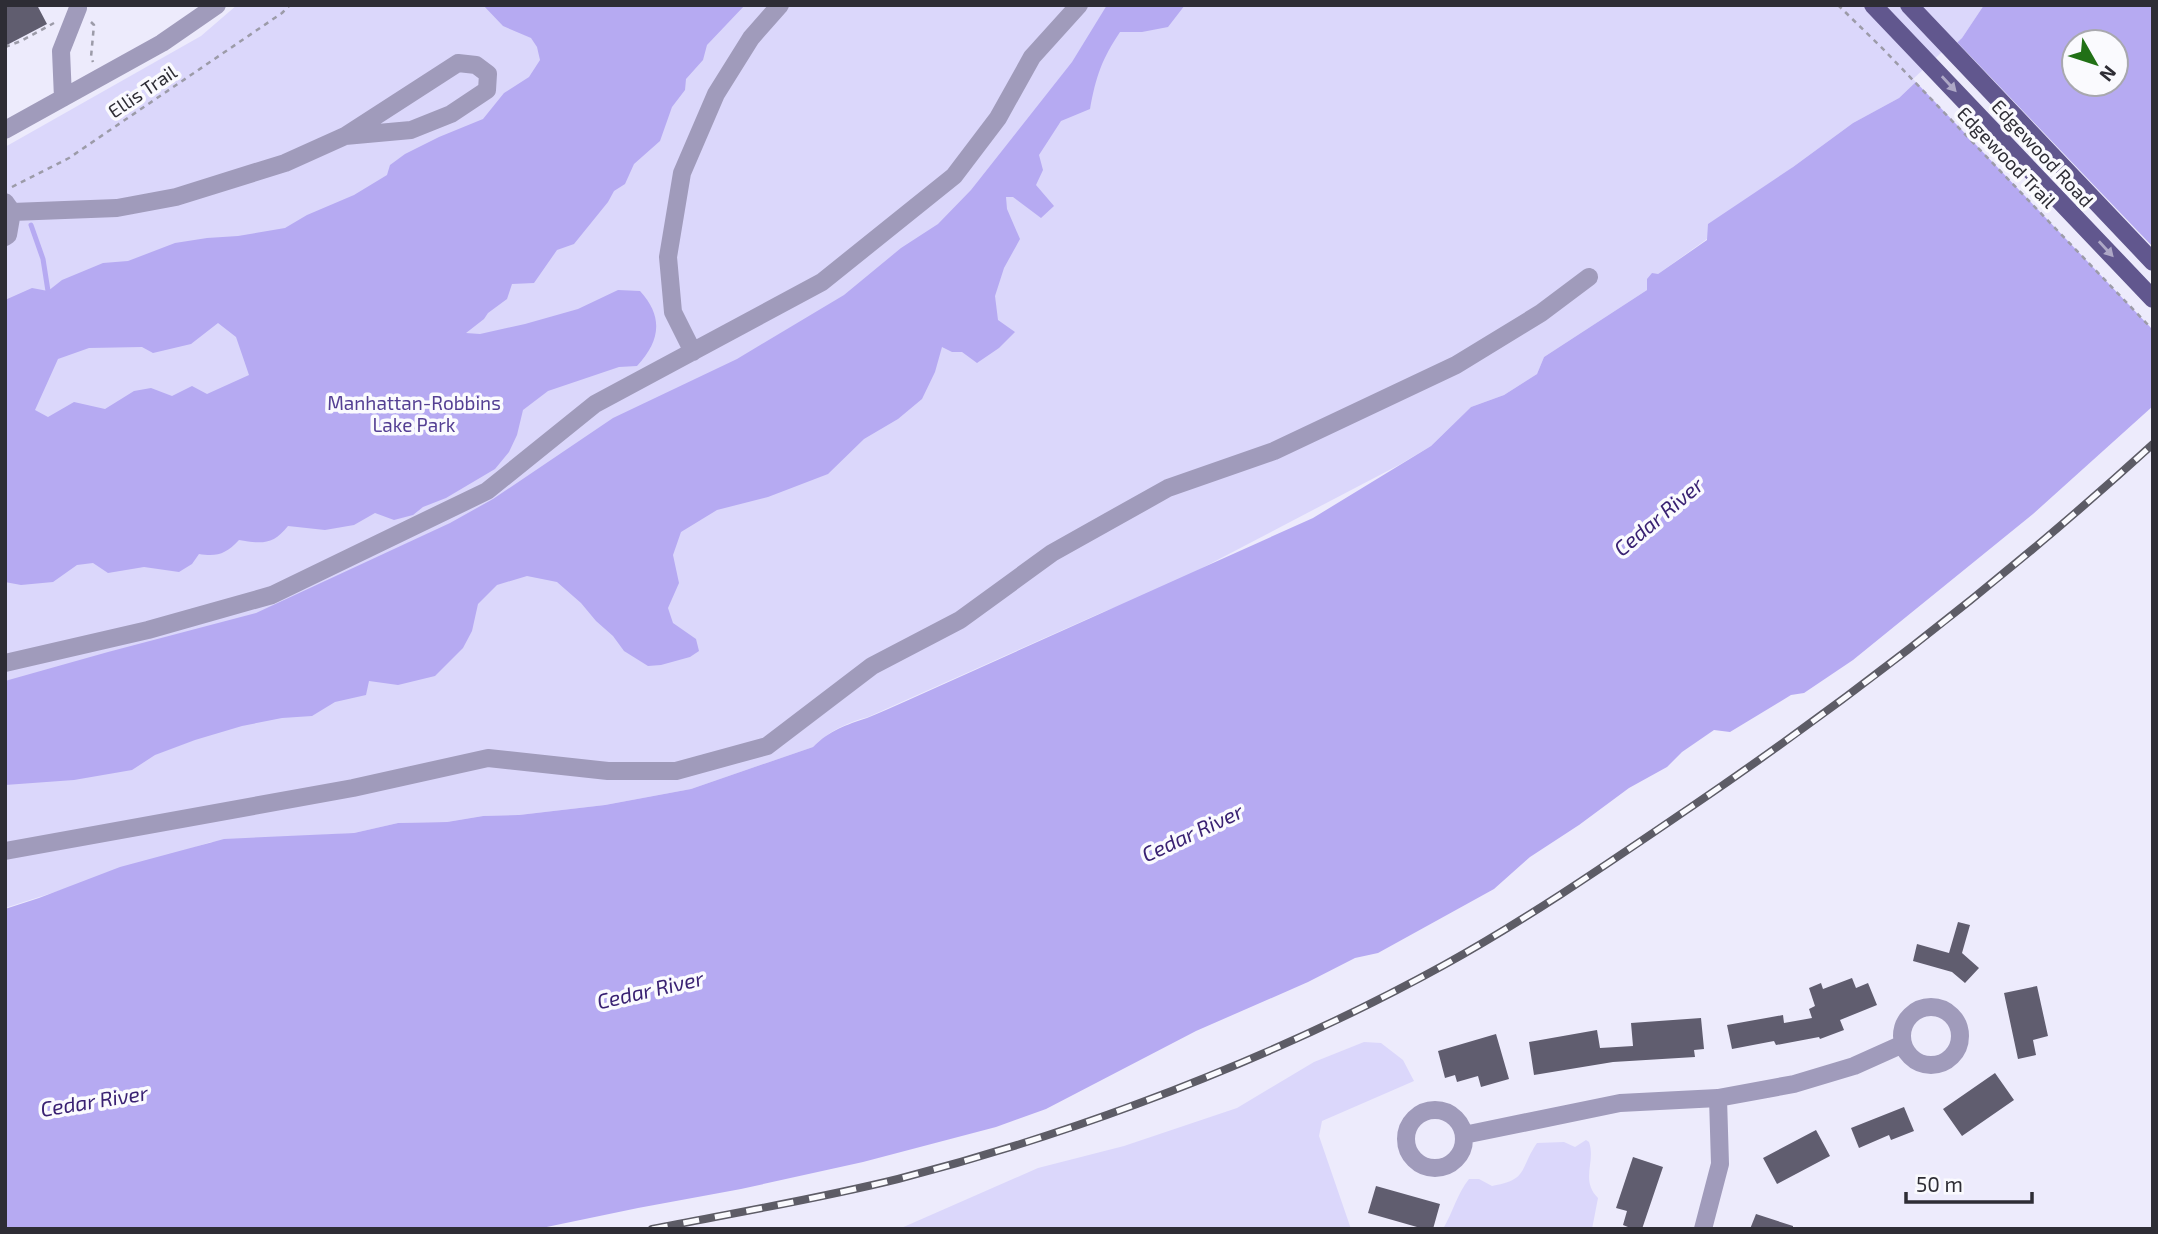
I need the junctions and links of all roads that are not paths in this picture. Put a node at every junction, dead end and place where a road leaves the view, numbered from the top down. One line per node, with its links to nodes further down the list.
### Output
1 (217, 5): 7 (street)
2 (780, 5): 15 (street)
3 (1079, 5): 15 (street)
4 (1874, 5): 14 (main road, Edgewood Road, one-way to 14)
5 (1915, 11): 12 (main road, Edgewood Road)
6 (76, 13): 7 (street)
7 (62, 98): 8 (street)
8 (5, 130)
9 (345, 136): 9 (street); 10 (street)
10 (9, 207): 11 (street)
11 (5, 237)
12 (2153, 262)
13 (1588, 277): 17 (street)
14 (2153, 299)
15 (693, 352): 16 (street)
16 (5, 663)
17 (5, 851)
18 (1903, 1044): 19 (street)
19 (1718, 1098): 20 (street); 21 (street)
20 (1464, 1135)
21 (1703, 1229)

